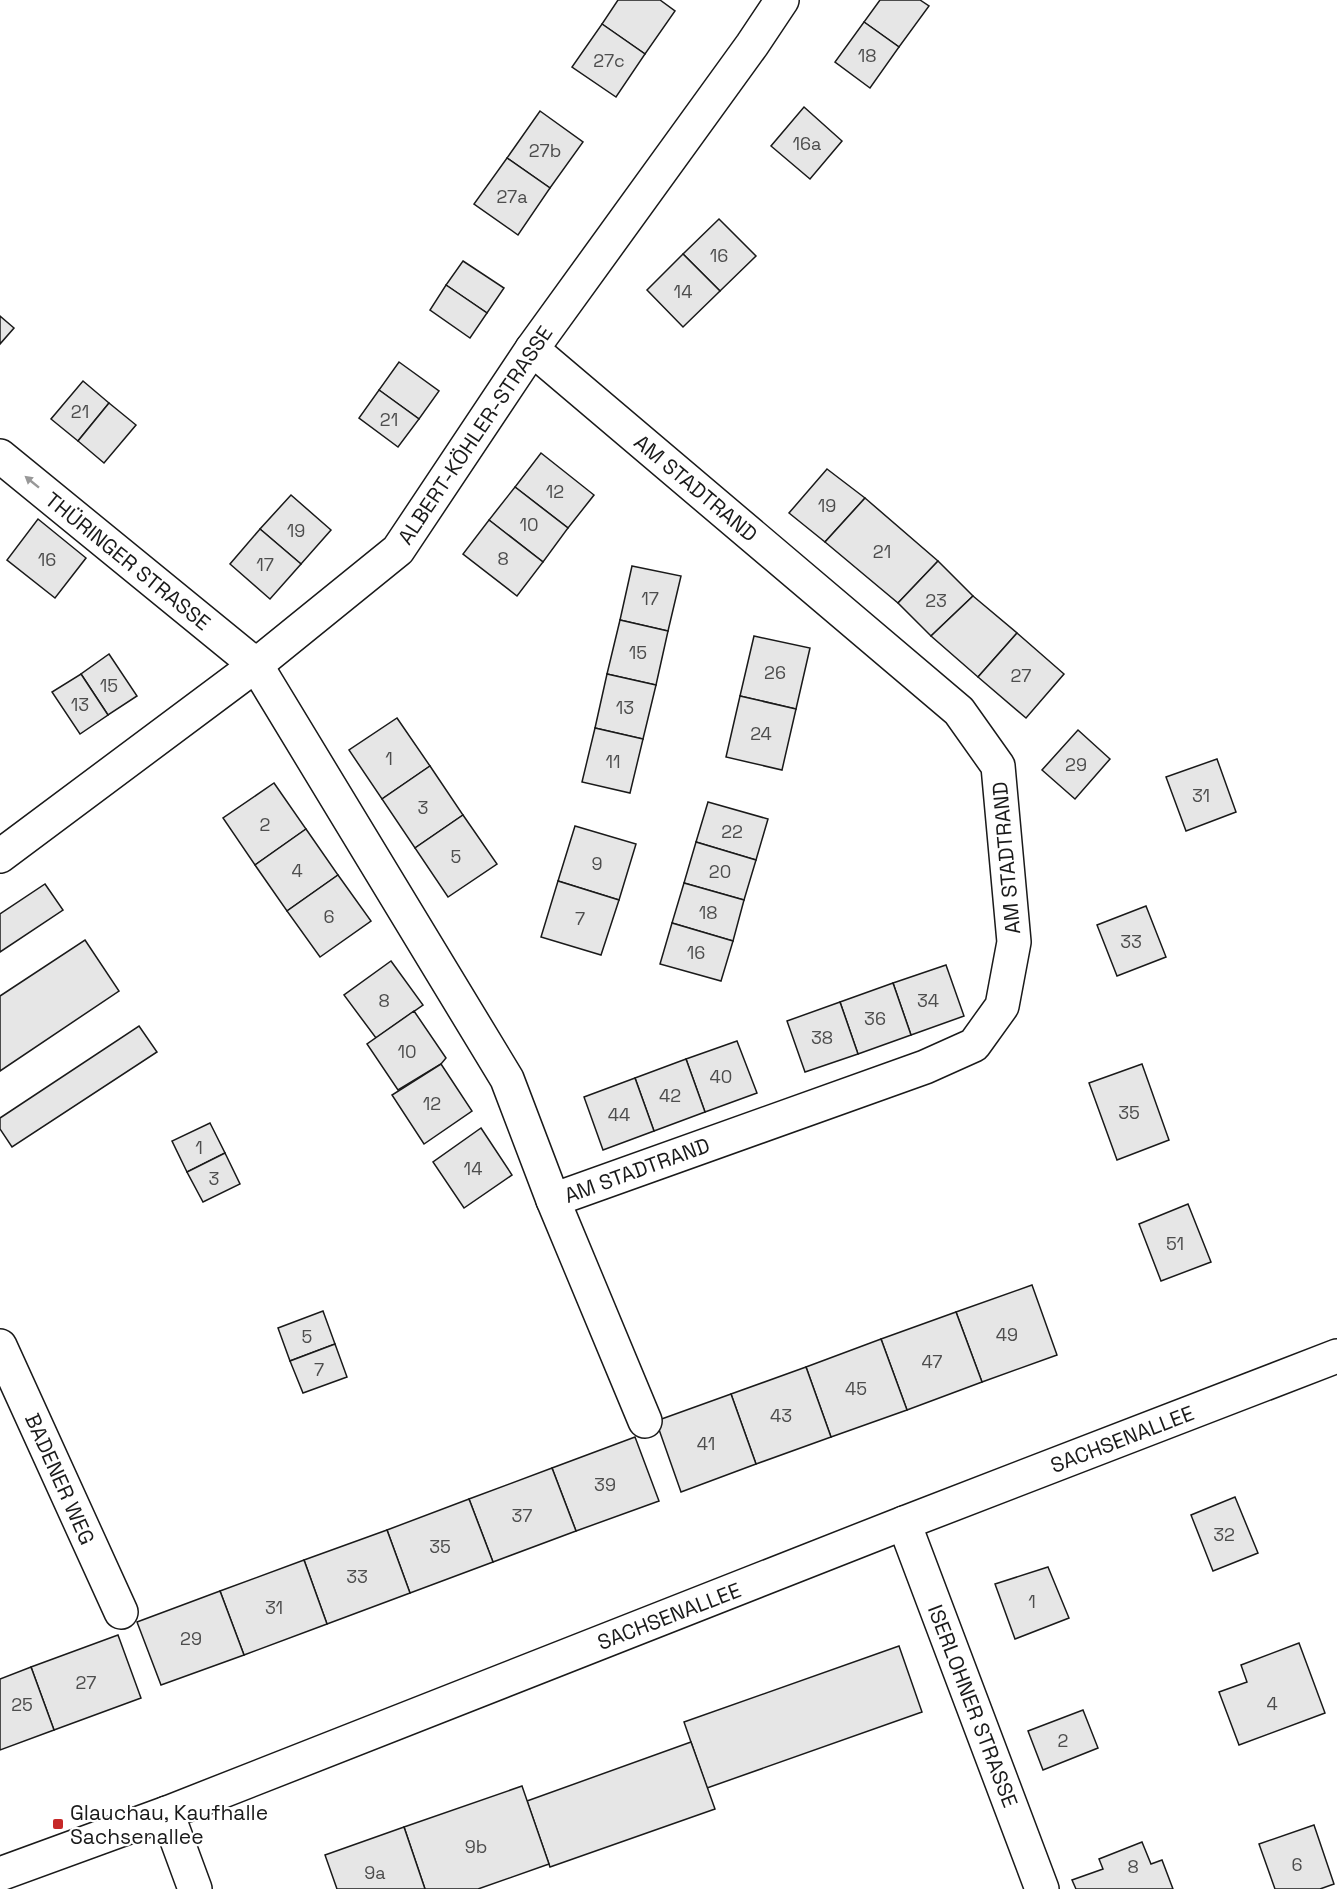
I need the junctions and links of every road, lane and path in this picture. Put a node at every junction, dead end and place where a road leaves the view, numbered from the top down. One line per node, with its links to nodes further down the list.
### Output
1 (782, 0): 2 (street, ALBERT-KÖHLER-STRASSE)
2 (532, 349): 4 (street, ALBERT-KÖHLER-STRASSE); 6 (street, AM STADTRAND)
3 (0, 456): 4 (street, THÜRINGER STRASSE, one-way to 3)
4 (256, 666): 5 (street, ALBERT-KÖHLER-STRASSE); 6 (street, AM STADTRAND)
5 (0, 856)
6 (553, 1200): 9 (street, AM STADTRAND)
7 (0, 1346): 11 (street, BADENER WEG)
8 (1337, 1356): 10 (street, SACHSENALLEE)
9 (645, 1421)
10 (904, 1523): 12 (street, SACHSENALLEE); 15 (street, ISERLOHNER STRASSE)
11 (121, 1612)
12 (166, 1813): 13 (street, SACHSENALLEE); 14 (street)
13 (0, 1874)
14 (195, 1889)
15 (1042, 1889)

